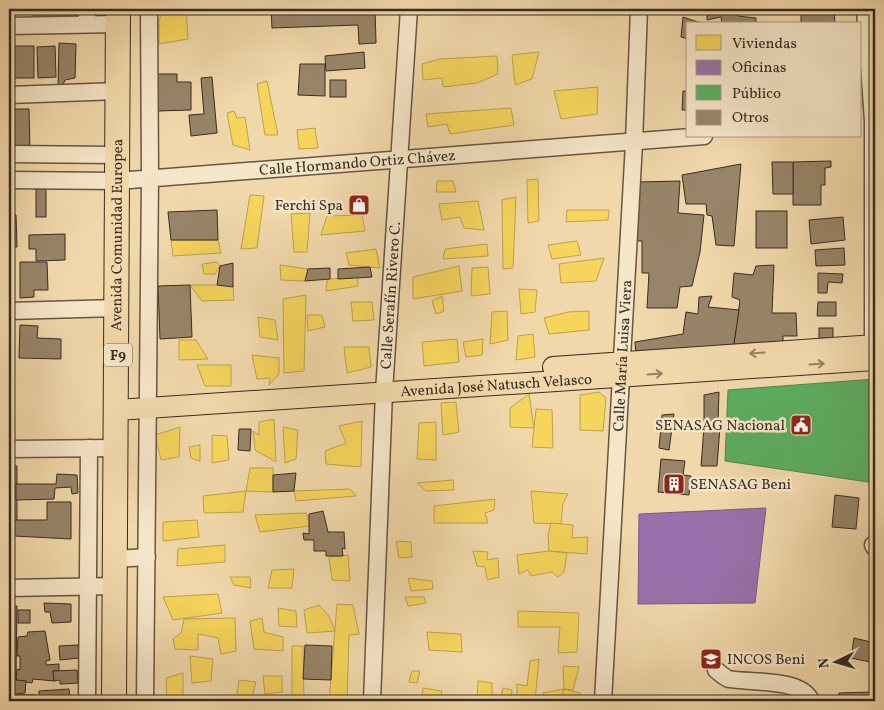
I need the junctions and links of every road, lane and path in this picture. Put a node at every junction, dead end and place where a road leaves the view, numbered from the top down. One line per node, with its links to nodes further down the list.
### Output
1 (149, 9): 16 (street)
2 (409, 9): 15 (street, Calle Serafín Rivero C.)
3 (639, 9): 12 (street, Calle María Luisa Viera)
4 (865, 9): 10 (street)
5 (118, 16): 6 (street); 8 (highway, Avenida Comunidad Europea / F9)
6 (87, 17): 7 (street)
7 (9, 26)
8 (118, 91): 9 (street); 14 (highway, Avenida Comunidad Europea / F9)
9 (9, 95)
10 (869, 121): 21 (street)
11 (686, 138): 12 (street, Calle Hormando Ortiz Chávez)
12 (634, 143): 15 (street, Calle Hormando Ortiz Chávez); 22 (street, Calle María Luisa Viera)
13 (9, 154): 14 (street)
14 (117, 155): 18 (highway, Avenida Comunidad Europea / F9)
15 (400, 158): 16 (street, Calle Hormando Ortiz Chávez); 23 (street, Calle Serafín Rivero C.)
16 (150, 177): 18 (street, Calle Hormando Ortiz Chávez); 24 (street)
17 (9, 180): 18 (street, Calle Hormando Ortiz Chávez)
18 (117, 181): 19 (highway, Avenida Comunidad Europea / F9)
19 (118, 308): 20 (street); 25 (highway, Avenida Comunidad Europea / F9)
20 (9, 311)
21 (874, 352): 22 (main road, Avenida José Natusch Velasco)
22 (622, 370): 23 (main road, Avenida José Natusch Velasco); 39 (street, Calle María Luisa Viera)
23 (385, 386): 24 (main road, Avenida José Natusch Velasco); 38 (street, Calle Serafín Rivero C.)
24 (148, 402): 25 (main road, Avenida José Natusch Velasco); 29 (street)
25 (117, 404): 27 (highway, Avenida Comunidad Europea / F9)
26 (89, 448): 27 (street); 28 (street); 31 (street)
27 (116, 448): 30 (highway, Avenida Comunidad Europea / F9)
28 (9, 449)
29 (146, 557): 30 (street); 37 (street)
30 (116, 559): 32 (highway, Avenida Comunidad Europea / F9)
31 (88, 586): 32 (street); 33 (street); 35 (street)
32 (115, 586): 36 (highway, Avenida Comunidad Europea / F9)
33 (9, 588)
34 (716, 670): 40 (street)
35 (87, 701)
36 (114, 701)
37 (145, 701)
38 (372, 701)
39 (603, 701)
40 (811, 701)

